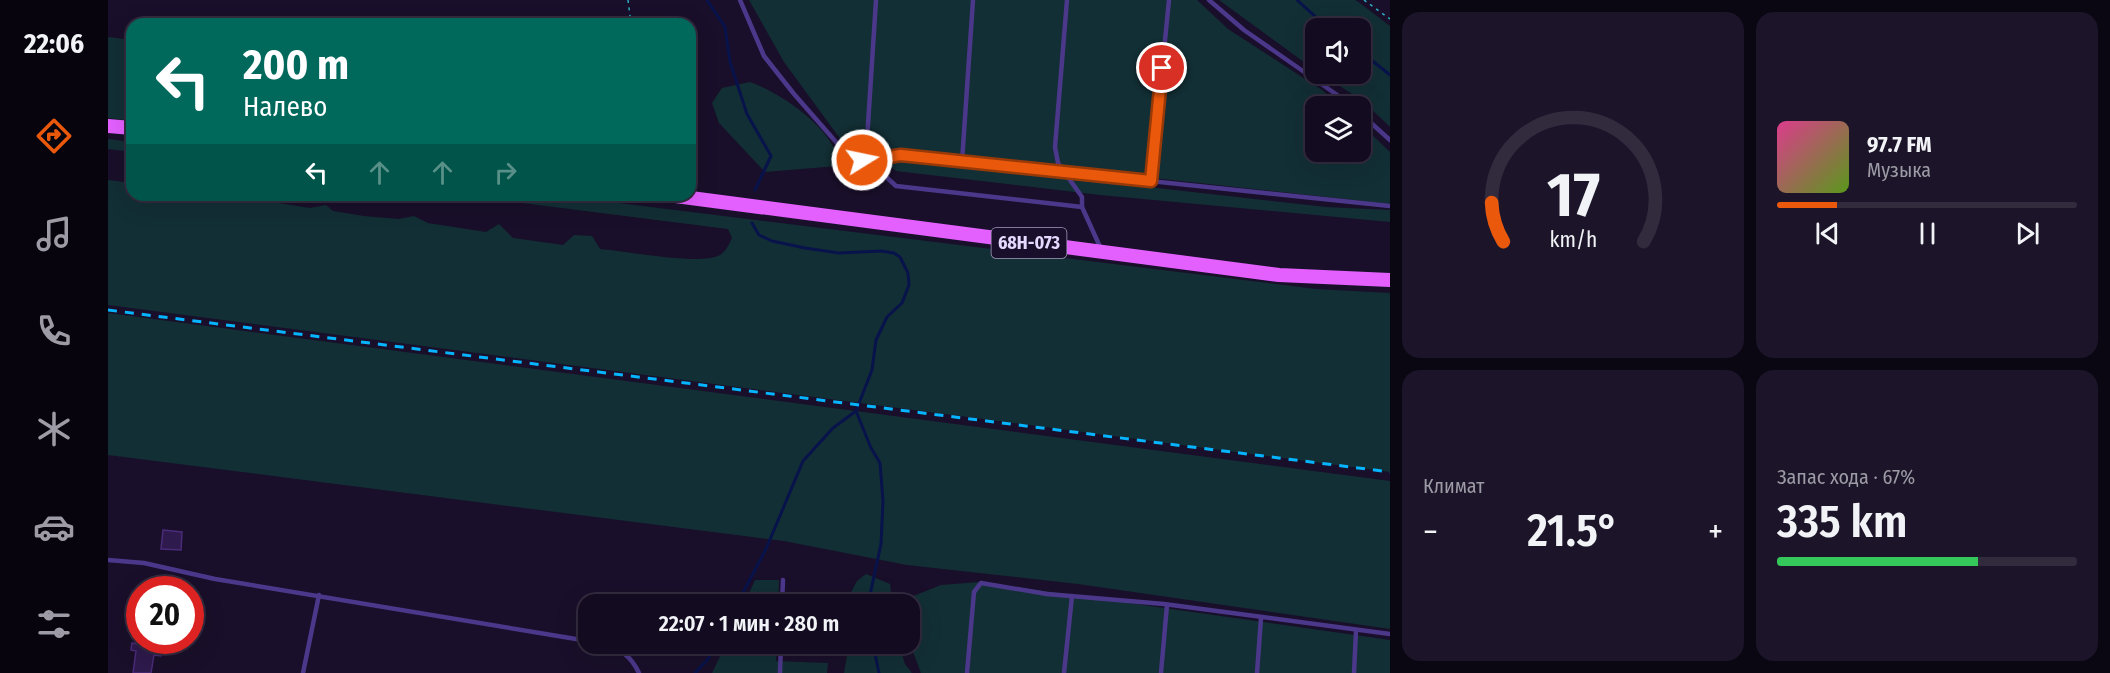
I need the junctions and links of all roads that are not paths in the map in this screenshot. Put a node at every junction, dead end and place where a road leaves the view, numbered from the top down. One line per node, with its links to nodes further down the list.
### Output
1 (740, 0): 12 (lane)
2 (876, 0): 12 (lane)
3 (973, 0): 13 (lane)
4 (1067, 0): 15 (lane)
5 (1169, 0): 16 (lane)
6 (1209, 0): 7 (lane)
7 (1339, 96)
8 (1371, 123): 11 (lane)
9 (108, 126): 10 (main road)
10 (126, 128)
11 (1390, 140)
12 (862, 160): 14 (lane)
13 (962, 162): 14 (lane); 15 (lane)
14 (871, 163): 19 (lane)
15 (1065, 172): 16 (lane); 19 (lane)
16 (1151, 181): 18 (lane)
17 (696, 199): 20 (main road, 68Н-073)
18 (1390, 206)
19 (1082, 207): 20 (lane)
20 (1104, 254): 21 (main road, 68Н-073)
21 (1390, 280)
22 (108, 560): 25 (lane)
23 (783, 580): 24 (lane)
24 (782, 594)
25 (319, 595): 31 (lane); 34 (lane)
26 (1072, 596): 27 (lane); 37 (lane); 38 (lane)
27 (1167, 605): 28 (lane); 39 (lane)
28 (1261, 618): 29 (lane); 40 (lane)
29 (1356, 631): 30 (lane); 41 (lane)
30 (1390, 634)
31 (578, 639)
32 (625, 654): 35 (lane)
33 (781, 654): 36 (lane)
34 (303, 673)
35 (639, 673)
36 (780, 673)
37 (967, 673)
38 (1064, 673)
39 (1161, 673)
40 (1257, 673)
41 (1354, 673)

